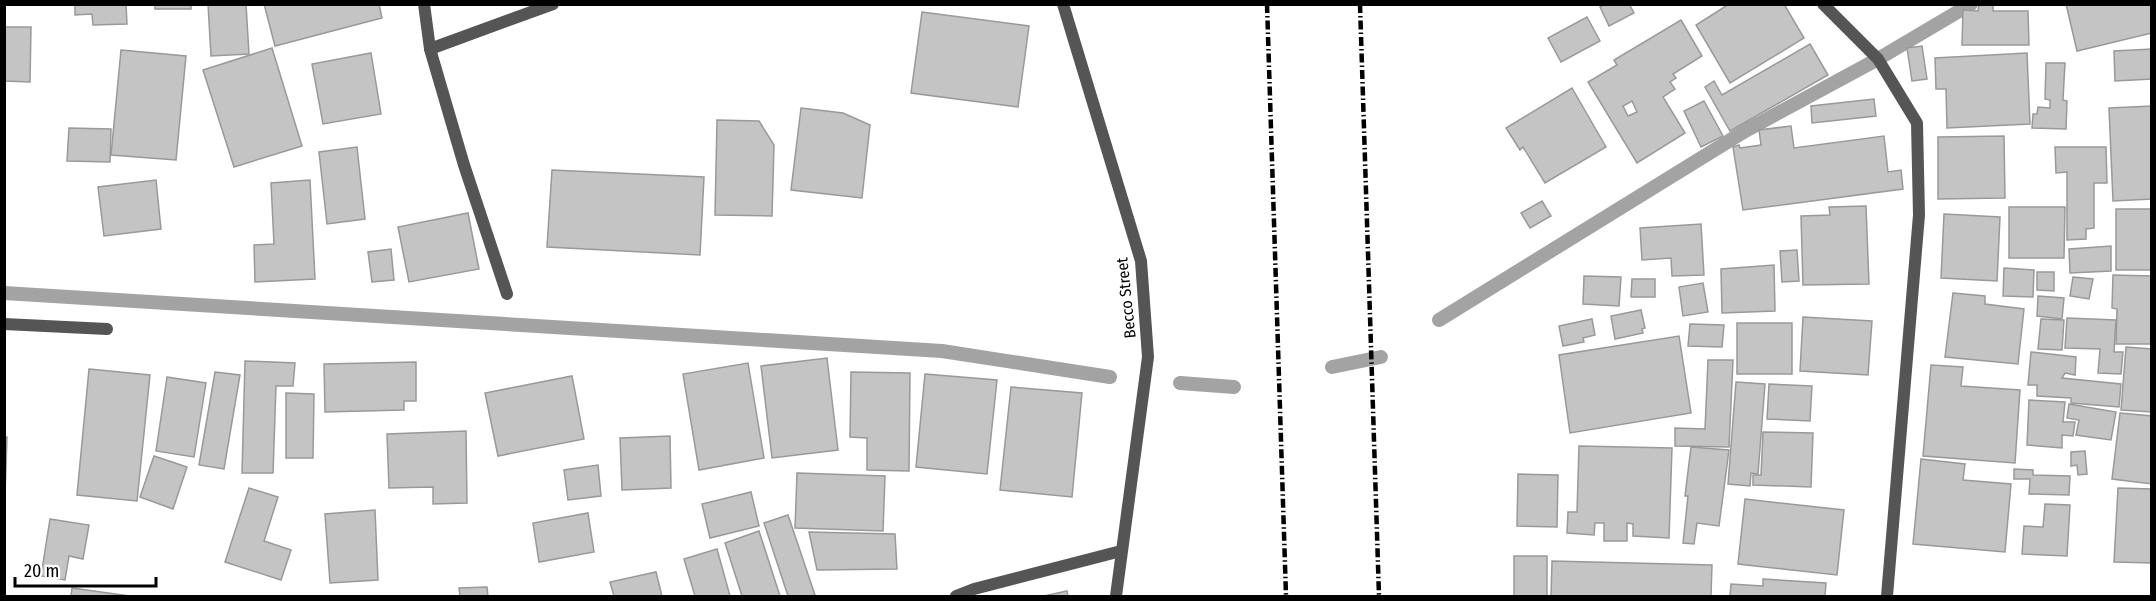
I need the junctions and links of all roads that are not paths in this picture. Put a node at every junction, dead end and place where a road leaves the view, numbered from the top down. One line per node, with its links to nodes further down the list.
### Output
1 (424, 4): 5 (street)
2 (552, 4): 5 (street)
3 (1063, 4): 9 (street, Becco Street)
4 (1823, 4): 12 (street)
5 (429, 49): 6 (street)
6 (507, 294)
7 (4, 324): 8 (street)
8 (107, 329)
9 (1121, 551): 10 (street); 11 (street, Becco Street)
10 (956, 597)
11 (1116, 597)
12 (1887, 597)

